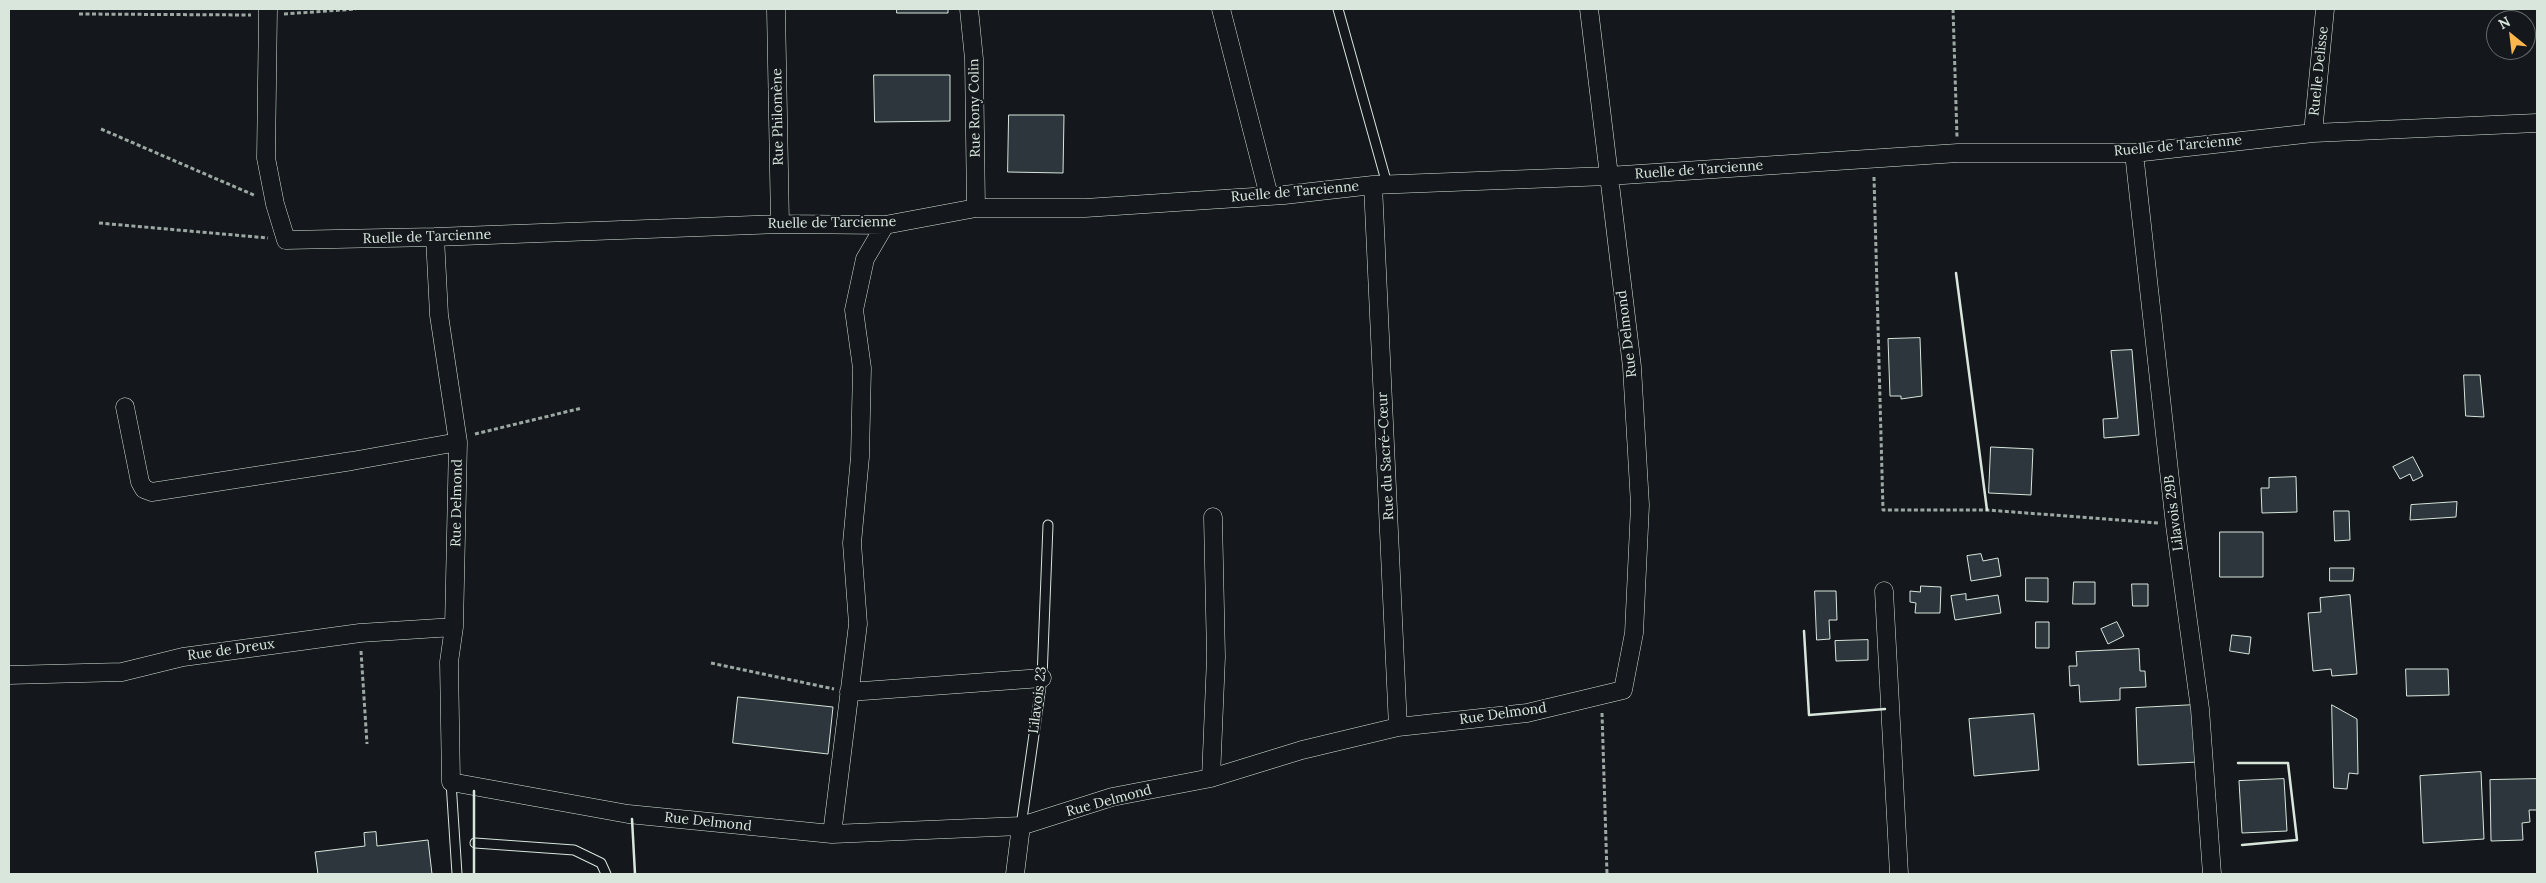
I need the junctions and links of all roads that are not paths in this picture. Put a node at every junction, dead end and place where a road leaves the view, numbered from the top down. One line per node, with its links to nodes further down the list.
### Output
1 (776, 9): 15 (street, Rue Philomène)
2 (969, 9): 14 (street, Rue Rony Colin)
3 (1221, 9): 13 (street)
4 (1338, 9): 12 (lane, Rue du Sacré-Cœur)
5 (1589, 9): 11 (street, Rue Delmond)
6 (2325, 9): 9 (street, Ruelle Delisse)
7 (268, 12): 17 (street, Ruelle de Tarcienne)
8 (2537, 123): 9 (street, Ruelle de Tarcienne)
9 (2313, 133): 10 (street, Ruelle de Tarcienne)
10 (2134, 153): 11 (street, Ruelle de Tarcienne); 37 (street, Lilavois 29B)
11 (1608, 176): 12 (street, Ruelle de Tarcienne); 27 (street, Rue Delmond)
12 (1380, 184): 13 (street, Ruelle de Tarcienne); 27 (street, Rue du Sacré-Cœur)
13 (1269, 196): 14 (street, Ruelle de Tarcienne)
14 (976, 208): 16 (street, Ruelle de Tarcienne)
15 (780, 224): 16 (street, Ruelle de Tarcienne); 17 (street, Ruelle de Tarcienne)
16 (885, 225): 26 (street)
17 (436, 237): 19 (street, Rue Delmond)
18 (124, 407): 19 (street)
19 (458, 440): 23 (street, Rue Delmond)
20 (1213, 517): 28 (street)
21 (1048, 525): 25 (lane, Lilavois 23)
22 (1884, 591): 36 (street)
23 (454, 627): 24 (street, Rue de Dreux); 29 (street, Rue Delmond)
24 (9, 675)
25 (1042, 678): 26 (street); 30 (lane, Lilavois 23)
26 (849, 692): 31 (street)
27 (1398, 727): 28 (street, Rue Delmond)
28 (1211, 778): 30 (street, Rue Delmond)
29 (451, 782): 31 (street, Rue Delmond); 33 (lane)
30 (1021, 826): 31 (street, Rue Delmond); 35 (street, Lilavois 23)
31 (832, 834)
32 (475, 843): 34 (lane)
33 (457, 874)
34 (606, 874)
35 (1015, 874)
36 (1899, 874)
37 (2212, 874)

